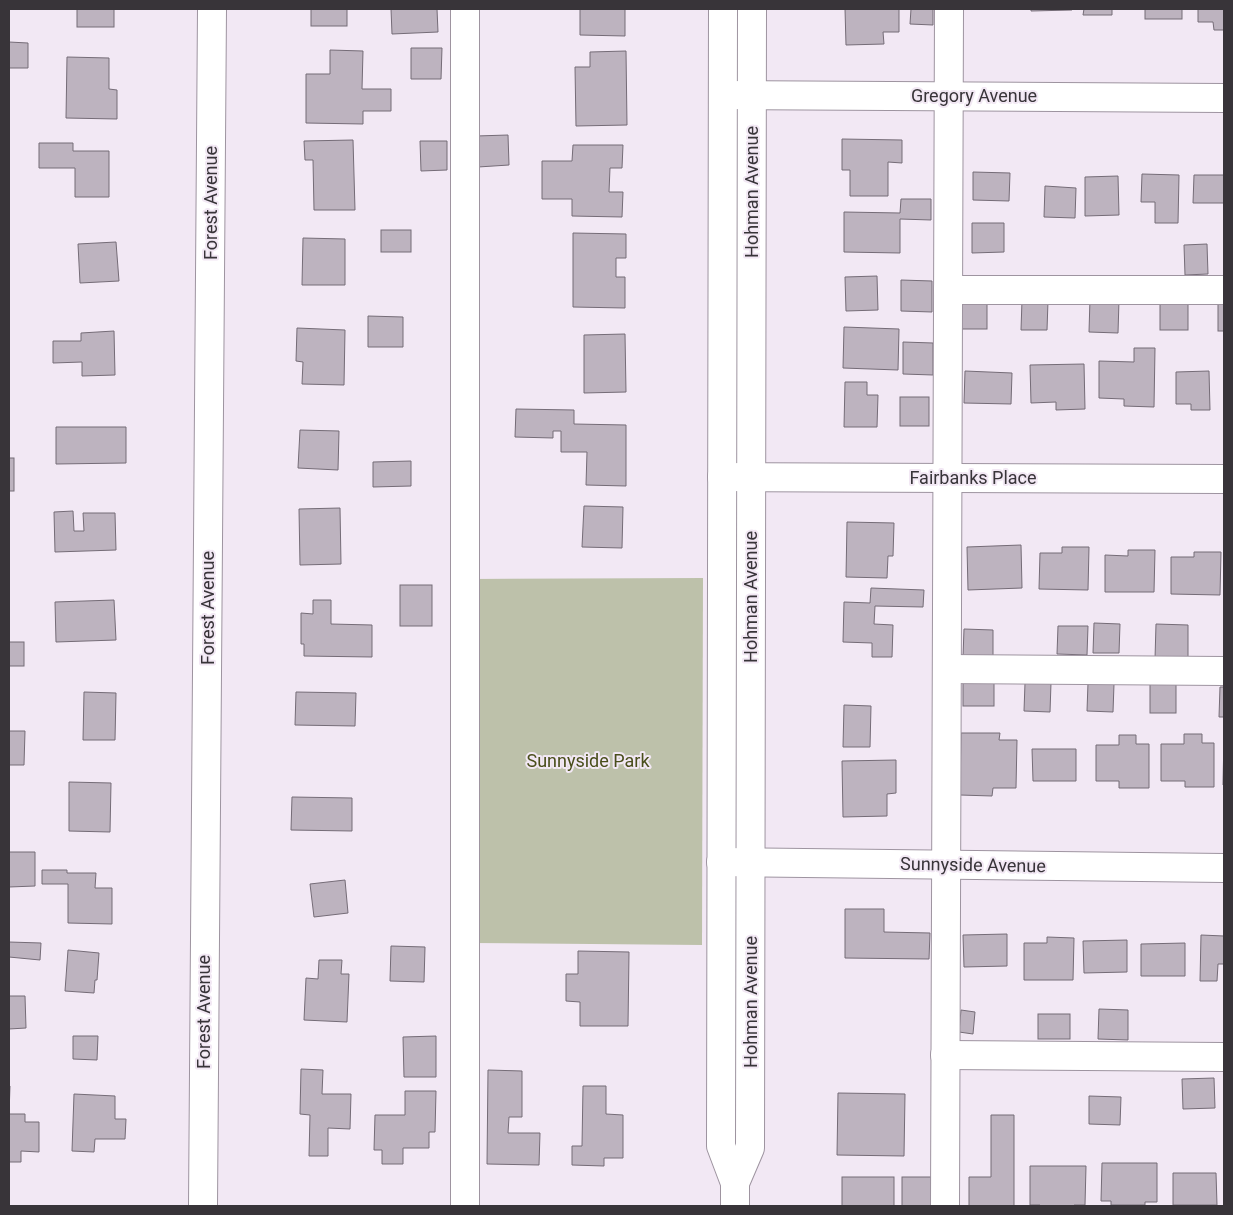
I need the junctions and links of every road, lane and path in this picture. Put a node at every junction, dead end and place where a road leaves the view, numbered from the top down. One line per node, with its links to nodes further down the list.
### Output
1 (212, 9): 25 (street, Forest Avenue)
2 (465, 9): 26 (street)
3 (723, 9): 6 (street, Hohman Avenue)
4 (752, 9): 7 (street, Hohman Avenue)
5 (949, 9): 8 (street)
6 (723, 95): 7 (street, Gregory Avenue); 12 (street, Hohman Avenue)
7 (752, 95): 8 (street, Gregory Avenue); 13 (street, Hohman Avenue)
8 (948, 96): 9 (street, Gregory Avenue); 10 (street)
9 (1224, 98)
10 (948, 290): 11 (street); 14 (street)
11 (1224, 290)
12 (722, 477): 13 (street, Fairbanks Place); 18 (street, Hohman Avenue)
13 (751, 477): 14 (street, Fairbanks Place); 19 (street, Hohman Avenue)
14 (948, 478): 15 (street, Fairbanks Place); 16 (street)
15 (1224, 479)
16 (947, 669): 17 (street); 20 (street)
17 (1224, 671)
18 (721, 862): 19 (street, Sunnyside Avenue); 24 (street, Hohman Avenue)
19 (751, 863): 20 (street, Sunnyside Avenue); 24 (street, Hohman Avenue)
20 (946, 865): 21 (street, Sunnyside Avenue); 22 (street)
21 (1224, 868)
22 (946, 1055): 23 (street); 27 (street)
23 (1224, 1056)
24 (735, 1194)
25 (203, 1206)
26 (465, 1206)
27 (945, 1206)

